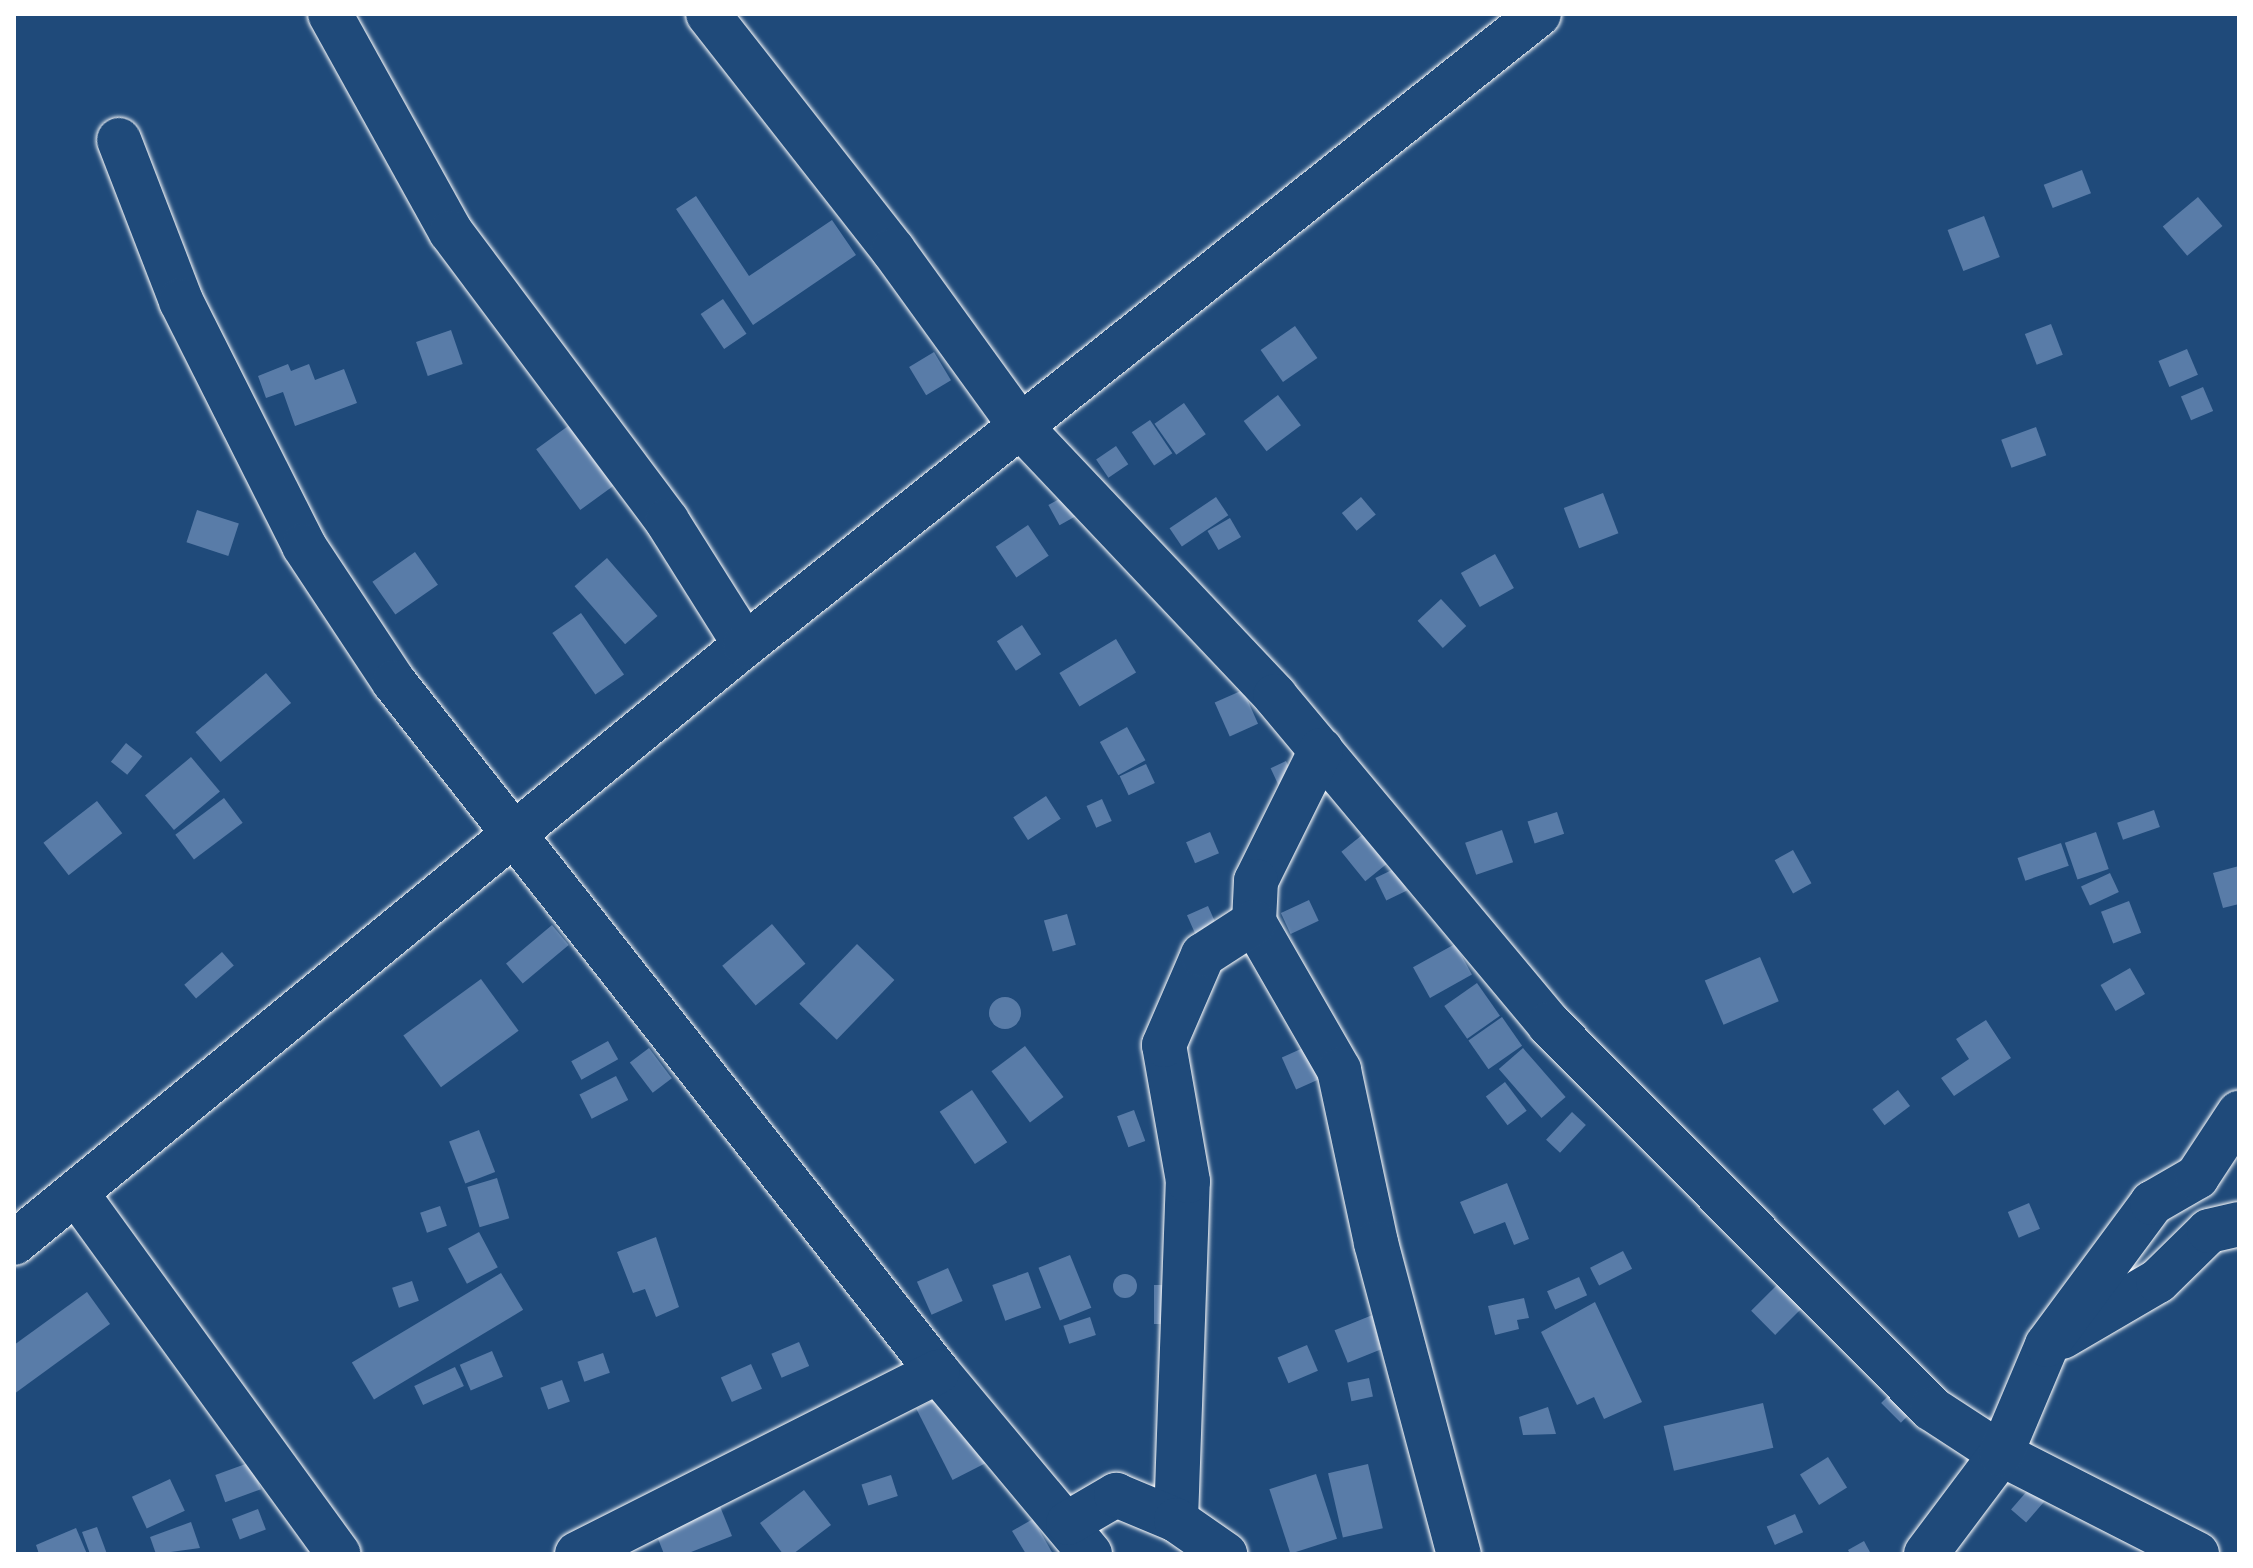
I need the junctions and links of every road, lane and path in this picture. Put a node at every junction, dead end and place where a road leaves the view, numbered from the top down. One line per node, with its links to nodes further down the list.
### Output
1 (330, 14): 6 (street)
2 (708, 14): 5 (street)
3 (1539, 14): 5 (street)
4 (119, 140): 8 (street)
5 (1022, 428): 6 (street); 7 (street)
6 (745, 645): 8 (street)
7 (1321, 750): 9 (street); 16 (street)
8 (516, 832): 11 (street); 15 (street)
9 (1254, 922): 17 (street); 22 (street)
10 (2239, 1113): 14 (street)
11 (77, 1194): 13 (street); 20 (street)
12 (2239, 1224): 14 (street)
13 (14, 1243)
14 (2047, 1345): 16 (street)
15 (938, 1372): 18 (street); 19 (street)
16 (2001, 1454): 23 (street); 24 (street)
17 (1176, 1520): 18 (street); 21 (street)
18 (1079, 1539)
19 (601, 1549)
20 (339, 1554)
21 (1225, 1554)
22 (1459, 1554)
23 (1926, 1554)
24 (2197, 1554)

